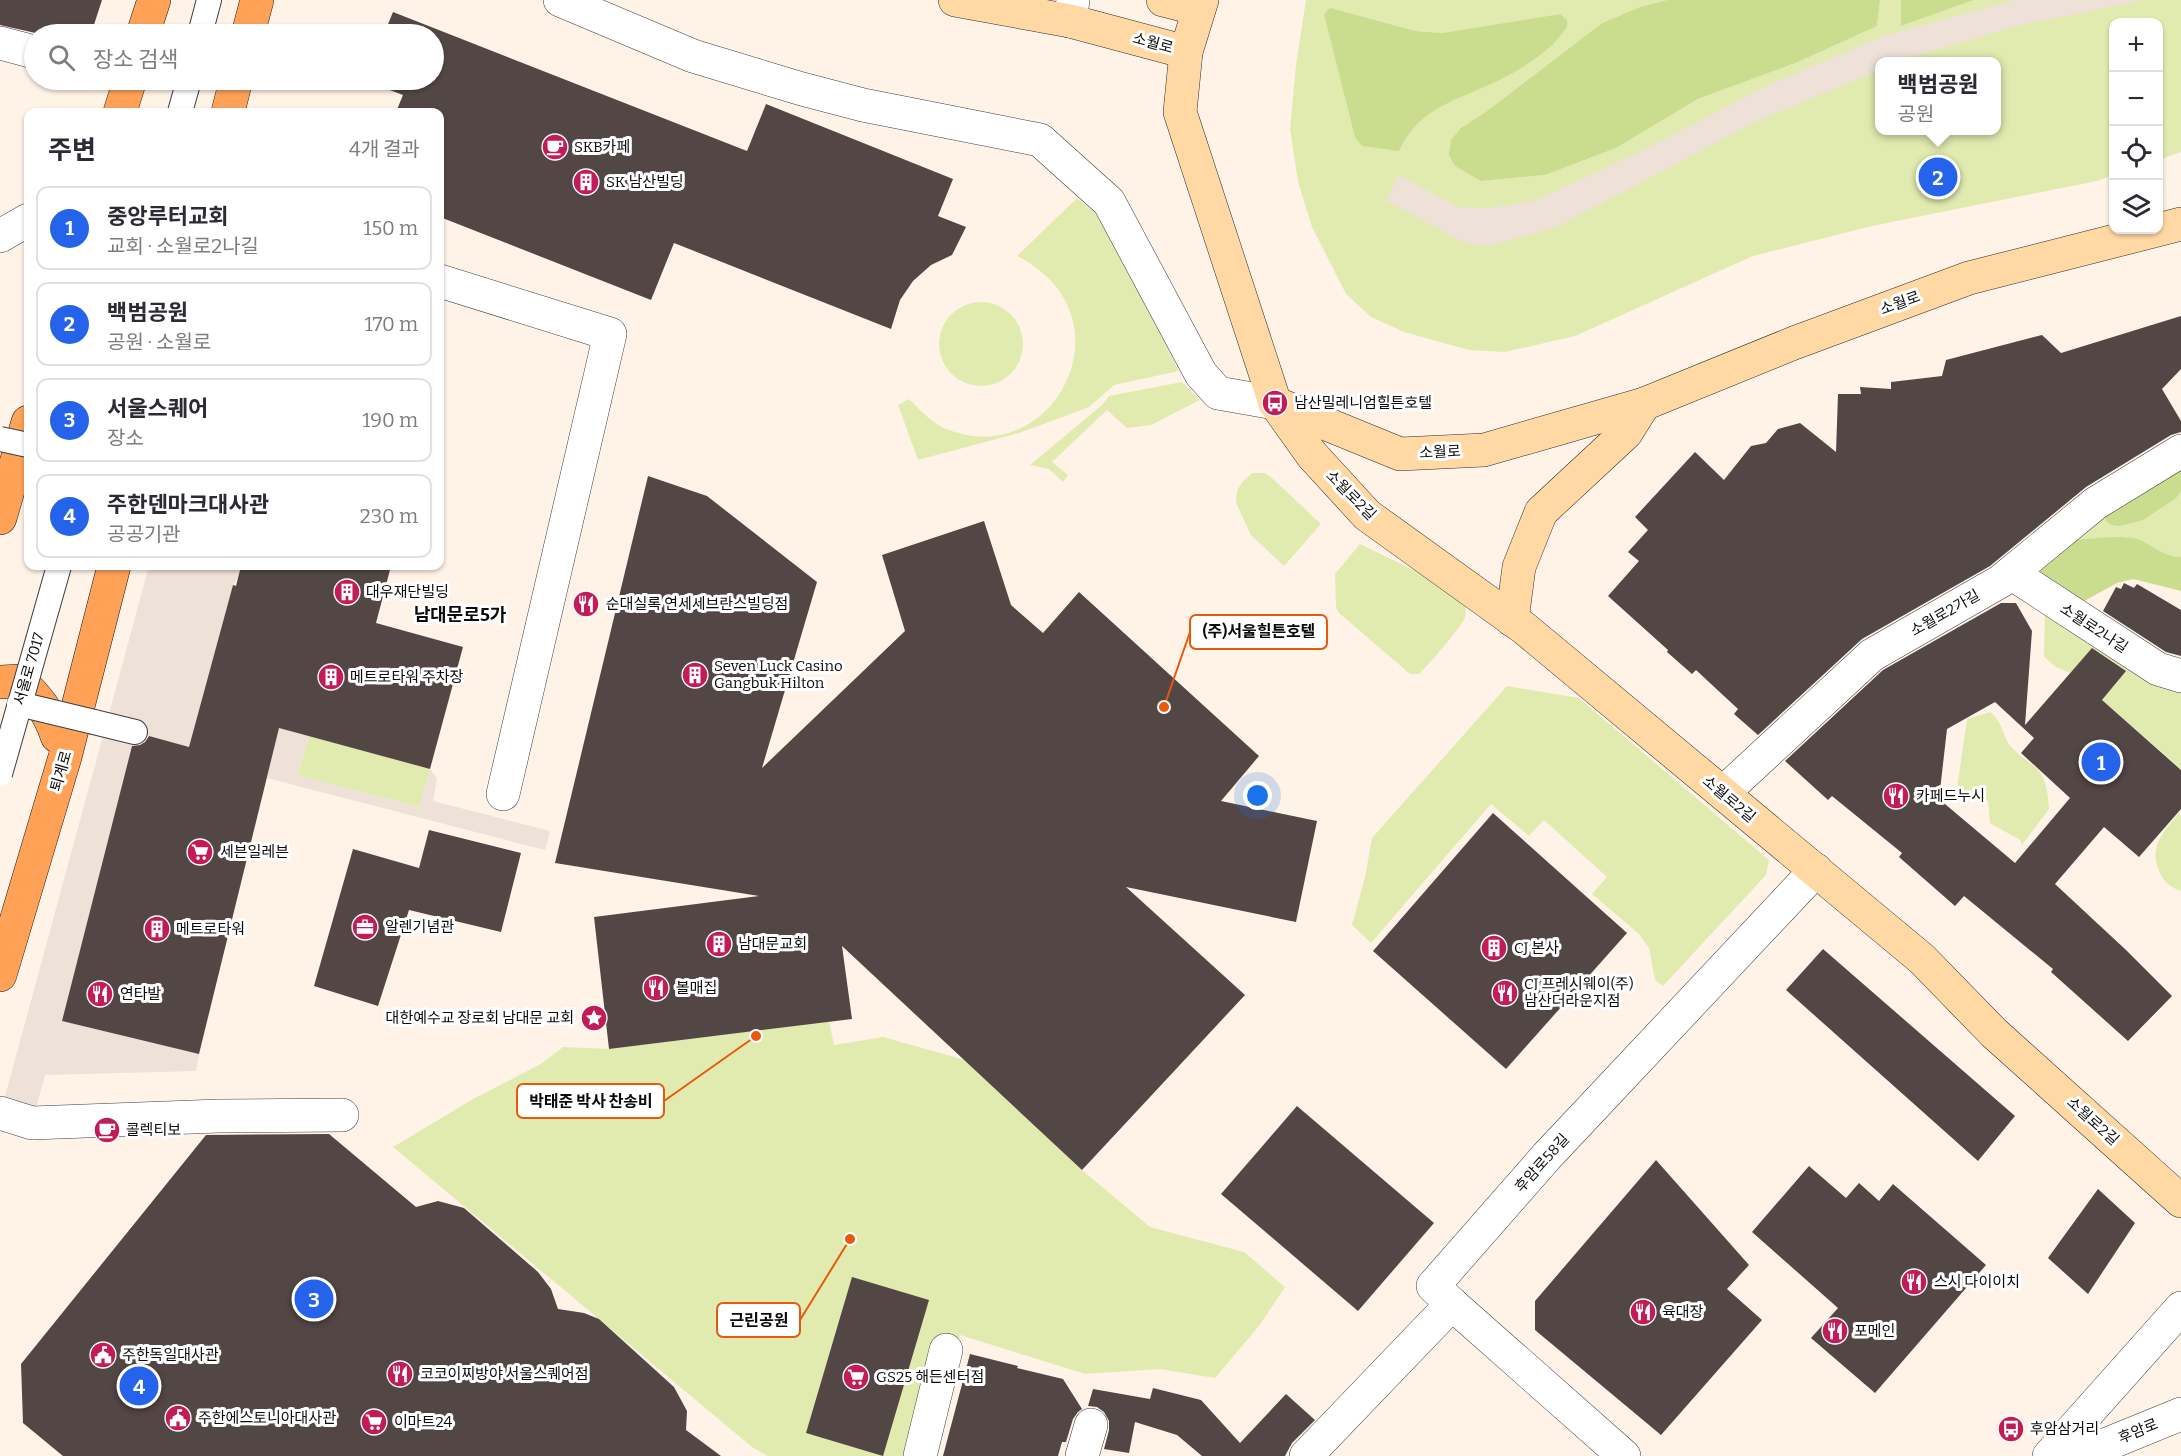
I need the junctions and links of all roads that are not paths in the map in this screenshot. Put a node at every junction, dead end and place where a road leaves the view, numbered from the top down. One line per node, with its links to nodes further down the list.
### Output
1 (154, 0): 9 (main road)
2 (209, 0): 10 (street)
3 (256, 0): 11 (main road)
4 (560, 0): 23 (street)
5 (955, 0): 8 (main road, 소월로)
6 (1163, 0): 7 (main road)
7 (1200, 5): 14 (main road)
8 (1072, 11): 14 (main road, 소월로)
9 (146, 24)
10 (203, 24)
11 (250, 24)
12 (0, 43): 13 (street)
13 (24, 49)
14 (1186, 52): 23 (main road, 소월로)
15 (127, 90): 17 (main road)
16 (234, 90): 18 (main road)
17 (121, 108)
18 (229, 108)
19 (24, 222): 21 (street)
20 (2181, 224): 24 (main road, 소월로)
21 (0, 236)
22 (444, 281): 40 (street)
23 (1275, 404): 24 (main road, 소월로); 33 (main road, 소월로2길)
24 (1644, 404): 33 (main road)
25 (24, 436): 29 (main road)
26 (0, 439): 27 (street, bridge)
27 (24, 444)
28 (2181, 451): 32 (street, 소월로2가길)
29 (0, 518)
30 (57, 570): 35 (street, 서울로 7017, bridge)
31 (113, 570): 37 (main road, 퇴계로)
32 (2011, 573): 34 (street, 소월로2나길); 39 (street, 소월로2가길)
33 (1512, 620): 39 (main road, 소월로2길)
34 (2181, 676)
35 (9, 693): 36 (street, bridge); 37 (main road); 38 (street, 서울로 7017, bridge)
36 (135, 732)
37 (65, 757): 42 (main road, 퇴계로)
38 (0, 774)
39 (1723, 793): 41 (main road, 소월로2길)
40 (503, 794)
41 (1816, 870): 45 (main road, 소월로2길); 46 (street, 후암로58길)
42 (0, 975)
43 (0, 1113): 44 (street)
44 (342, 1115)
45 (2181, 1201)
46 (1452, 1304): 52 (street); 53 (street)
47 (2181, 1308): 54 (street)
48 (946, 1350): 51 (street)
49 (2181, 1414): 50 (street, 후암로)
50 (2105, 1451): 55 (street, 후암로)
51 (920, 1456)
52 (1306, 1456)
53 (1624, 1456)
54 (2049, 1456)
55 (2060, 1456)

